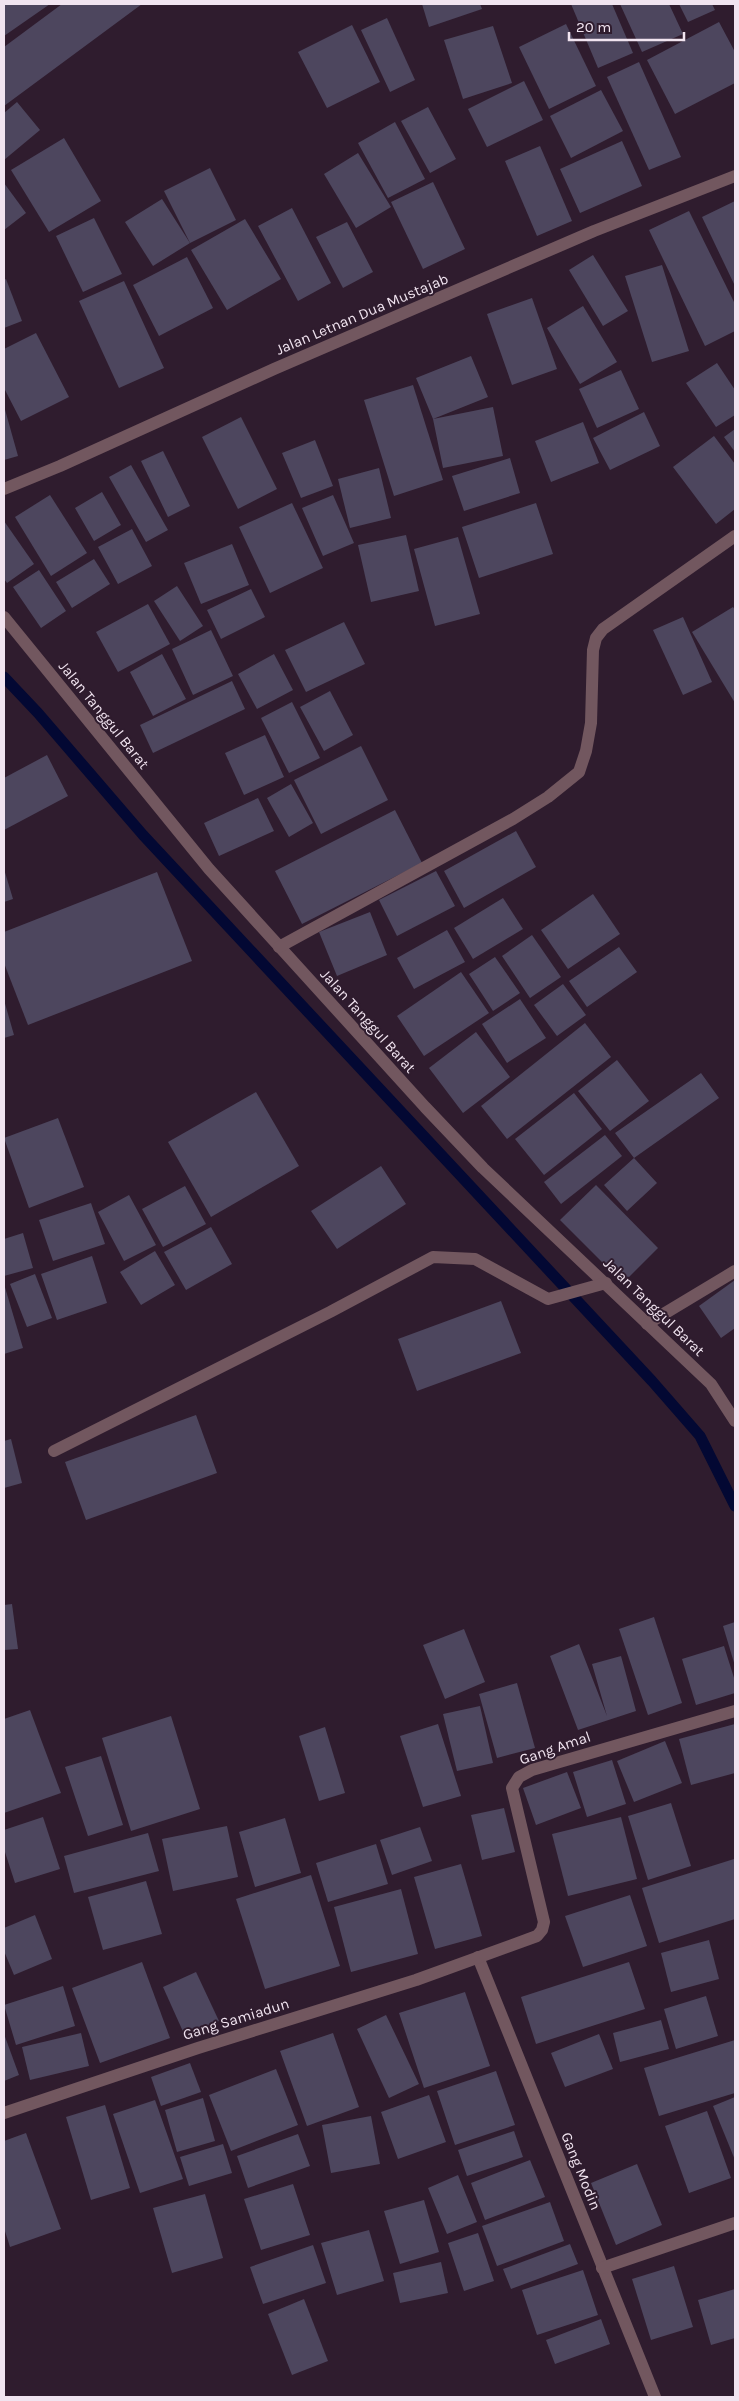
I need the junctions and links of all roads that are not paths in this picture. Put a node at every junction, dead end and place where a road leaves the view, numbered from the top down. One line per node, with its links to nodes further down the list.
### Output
1 (735, 176): 2 (street, Jalan Letnan Dua Mustajab)
2 (4, 488)
3 (735, 536): 5 (street)
4 (4, 618): 5 (street, Jalan Tanggul Barat)
5 (279, 947): 7 (street, Jalan Tanggul Barat)
6 (735, 1271): 8 (street)
7 (606, 1283): 8 (street, Jalan Tanggul Barat); 10 (street)
8 (647, 1324): 9 (street, Jalan Tanggul Barat)
9 (735, 1421)
10 (54, 1451)
11 (735, 1711): 12 (street, Gang Amal)
12 (478, 1958): 13 (street, Gang Samiadun); 15 (street, Gang Modin)
13 (4, 2113)
14 (735, 2223): 15 (street)
15 (602, 2268): 16 (street, Gang Modin)
16 (654, 2397)

